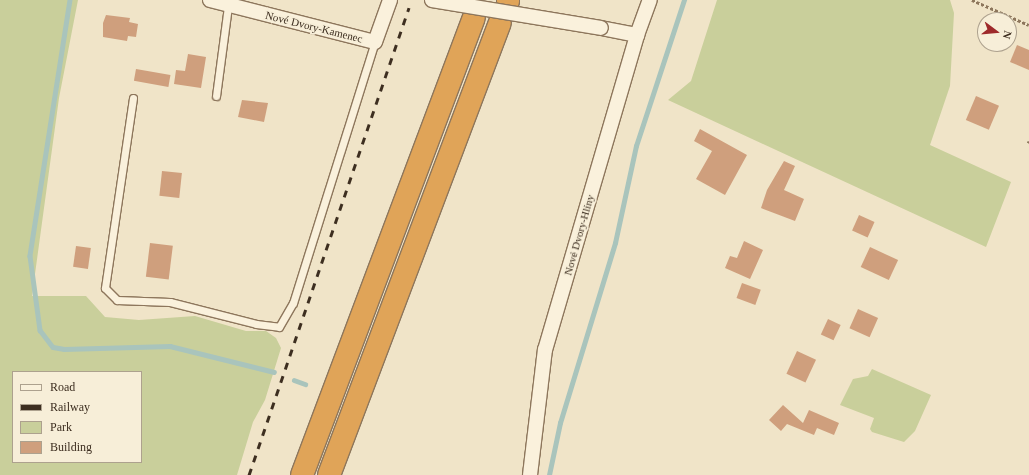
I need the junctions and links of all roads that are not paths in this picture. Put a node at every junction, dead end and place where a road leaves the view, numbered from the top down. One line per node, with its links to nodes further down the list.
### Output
1 (210, 0): 5 (street, Nové Dvory-Kamenec)
2 (390, 0): 9 (street, Nové Dvory-Kamenec)
3 (432, 0): 8 (street, bridge)
4 (650, 0): 8 (street, Nové Dvory-Hlíny)
5 (228, 6): 9 (street, Nové Dvory-Kamenec); 10 (lane)
6 (474, 18): 12 (highway)
7 (500, 23): 13 (highway)
8 (637, 35): 14 (street, Nové Dvory-Hlíny)
9 (375, 42): 11 (lane)
10 (216, 96)
11 (133, 98)
12 (302, 475)
13 (329, 475)
14 (530, 475)

